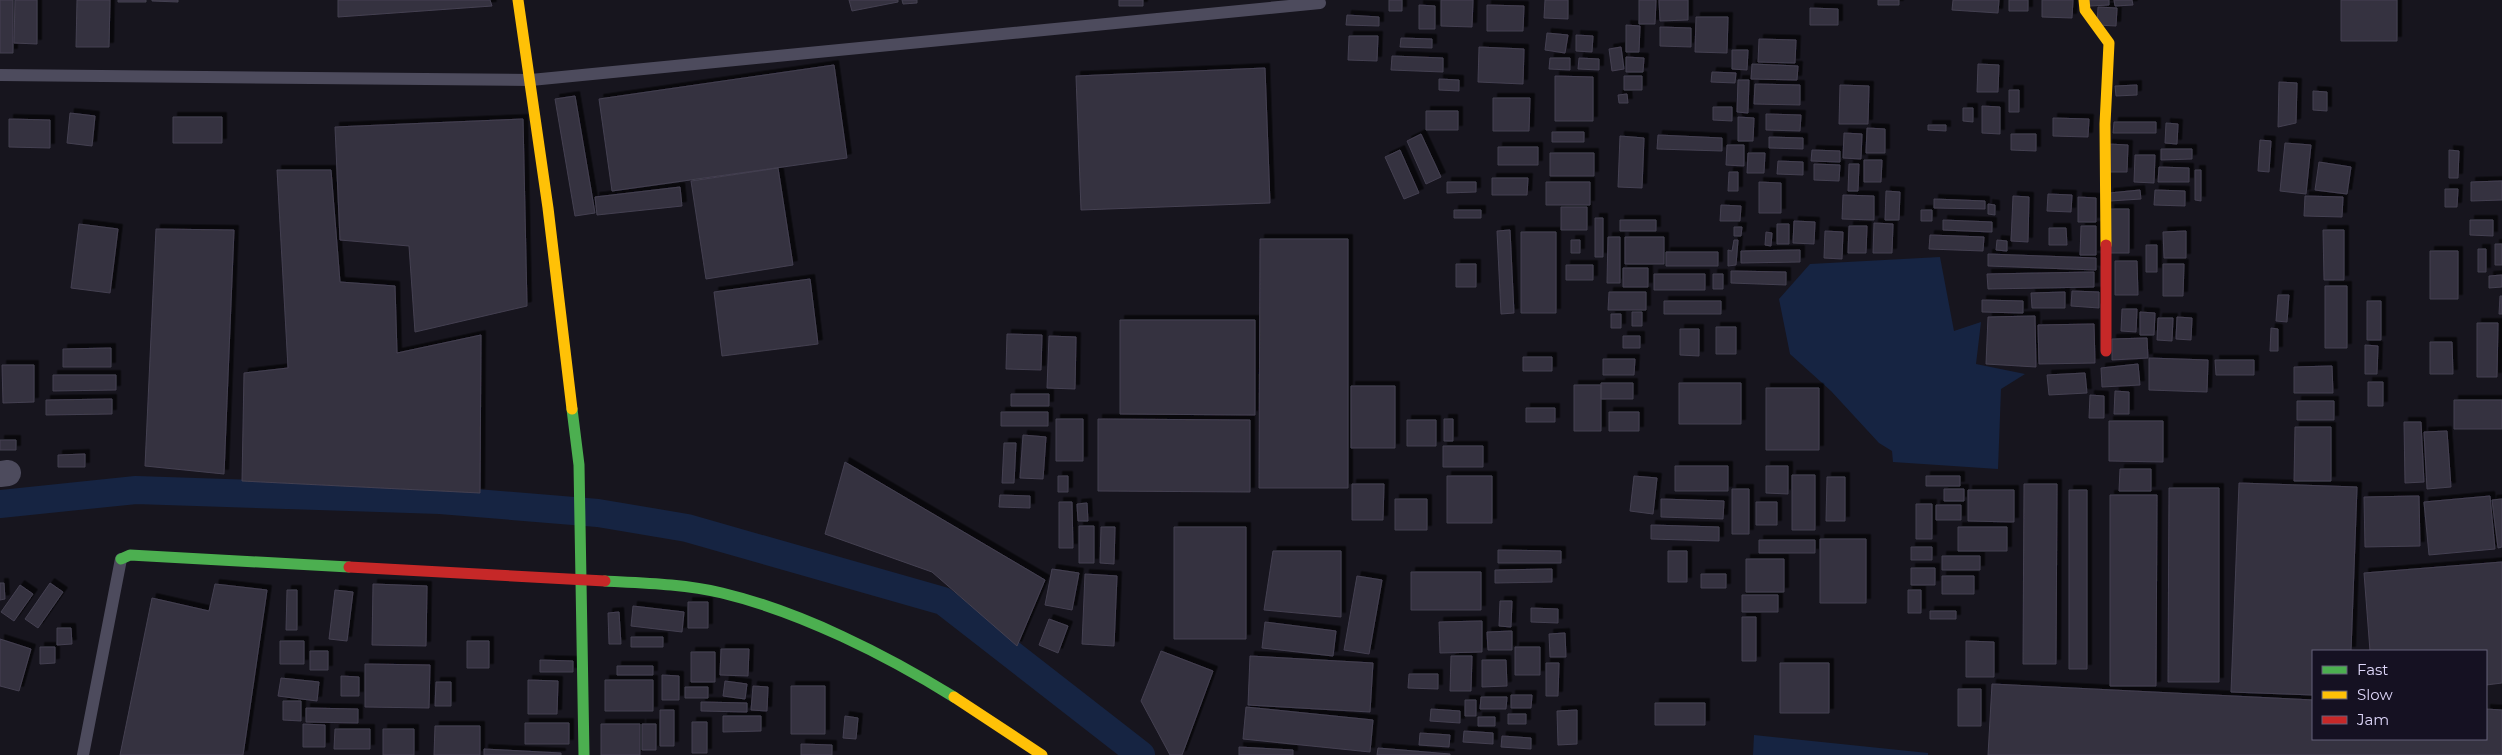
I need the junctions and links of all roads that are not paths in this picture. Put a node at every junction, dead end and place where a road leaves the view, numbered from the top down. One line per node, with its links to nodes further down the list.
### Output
1 (518, 0): 5 (street)
2 (2084, 0): 6 (street)
3 (1320, 3): 5 (lane)
4 (0, 75): 5 (lane)
5 (531, 80): 8 (street)
6 (2106, 351)
7 (121, 559): 8 (street); 9 (lane)
8 (581, 579): 10 (street); 11 (street)
9 (83, 755)
10 (584, 755)
11 (1042, 755)

